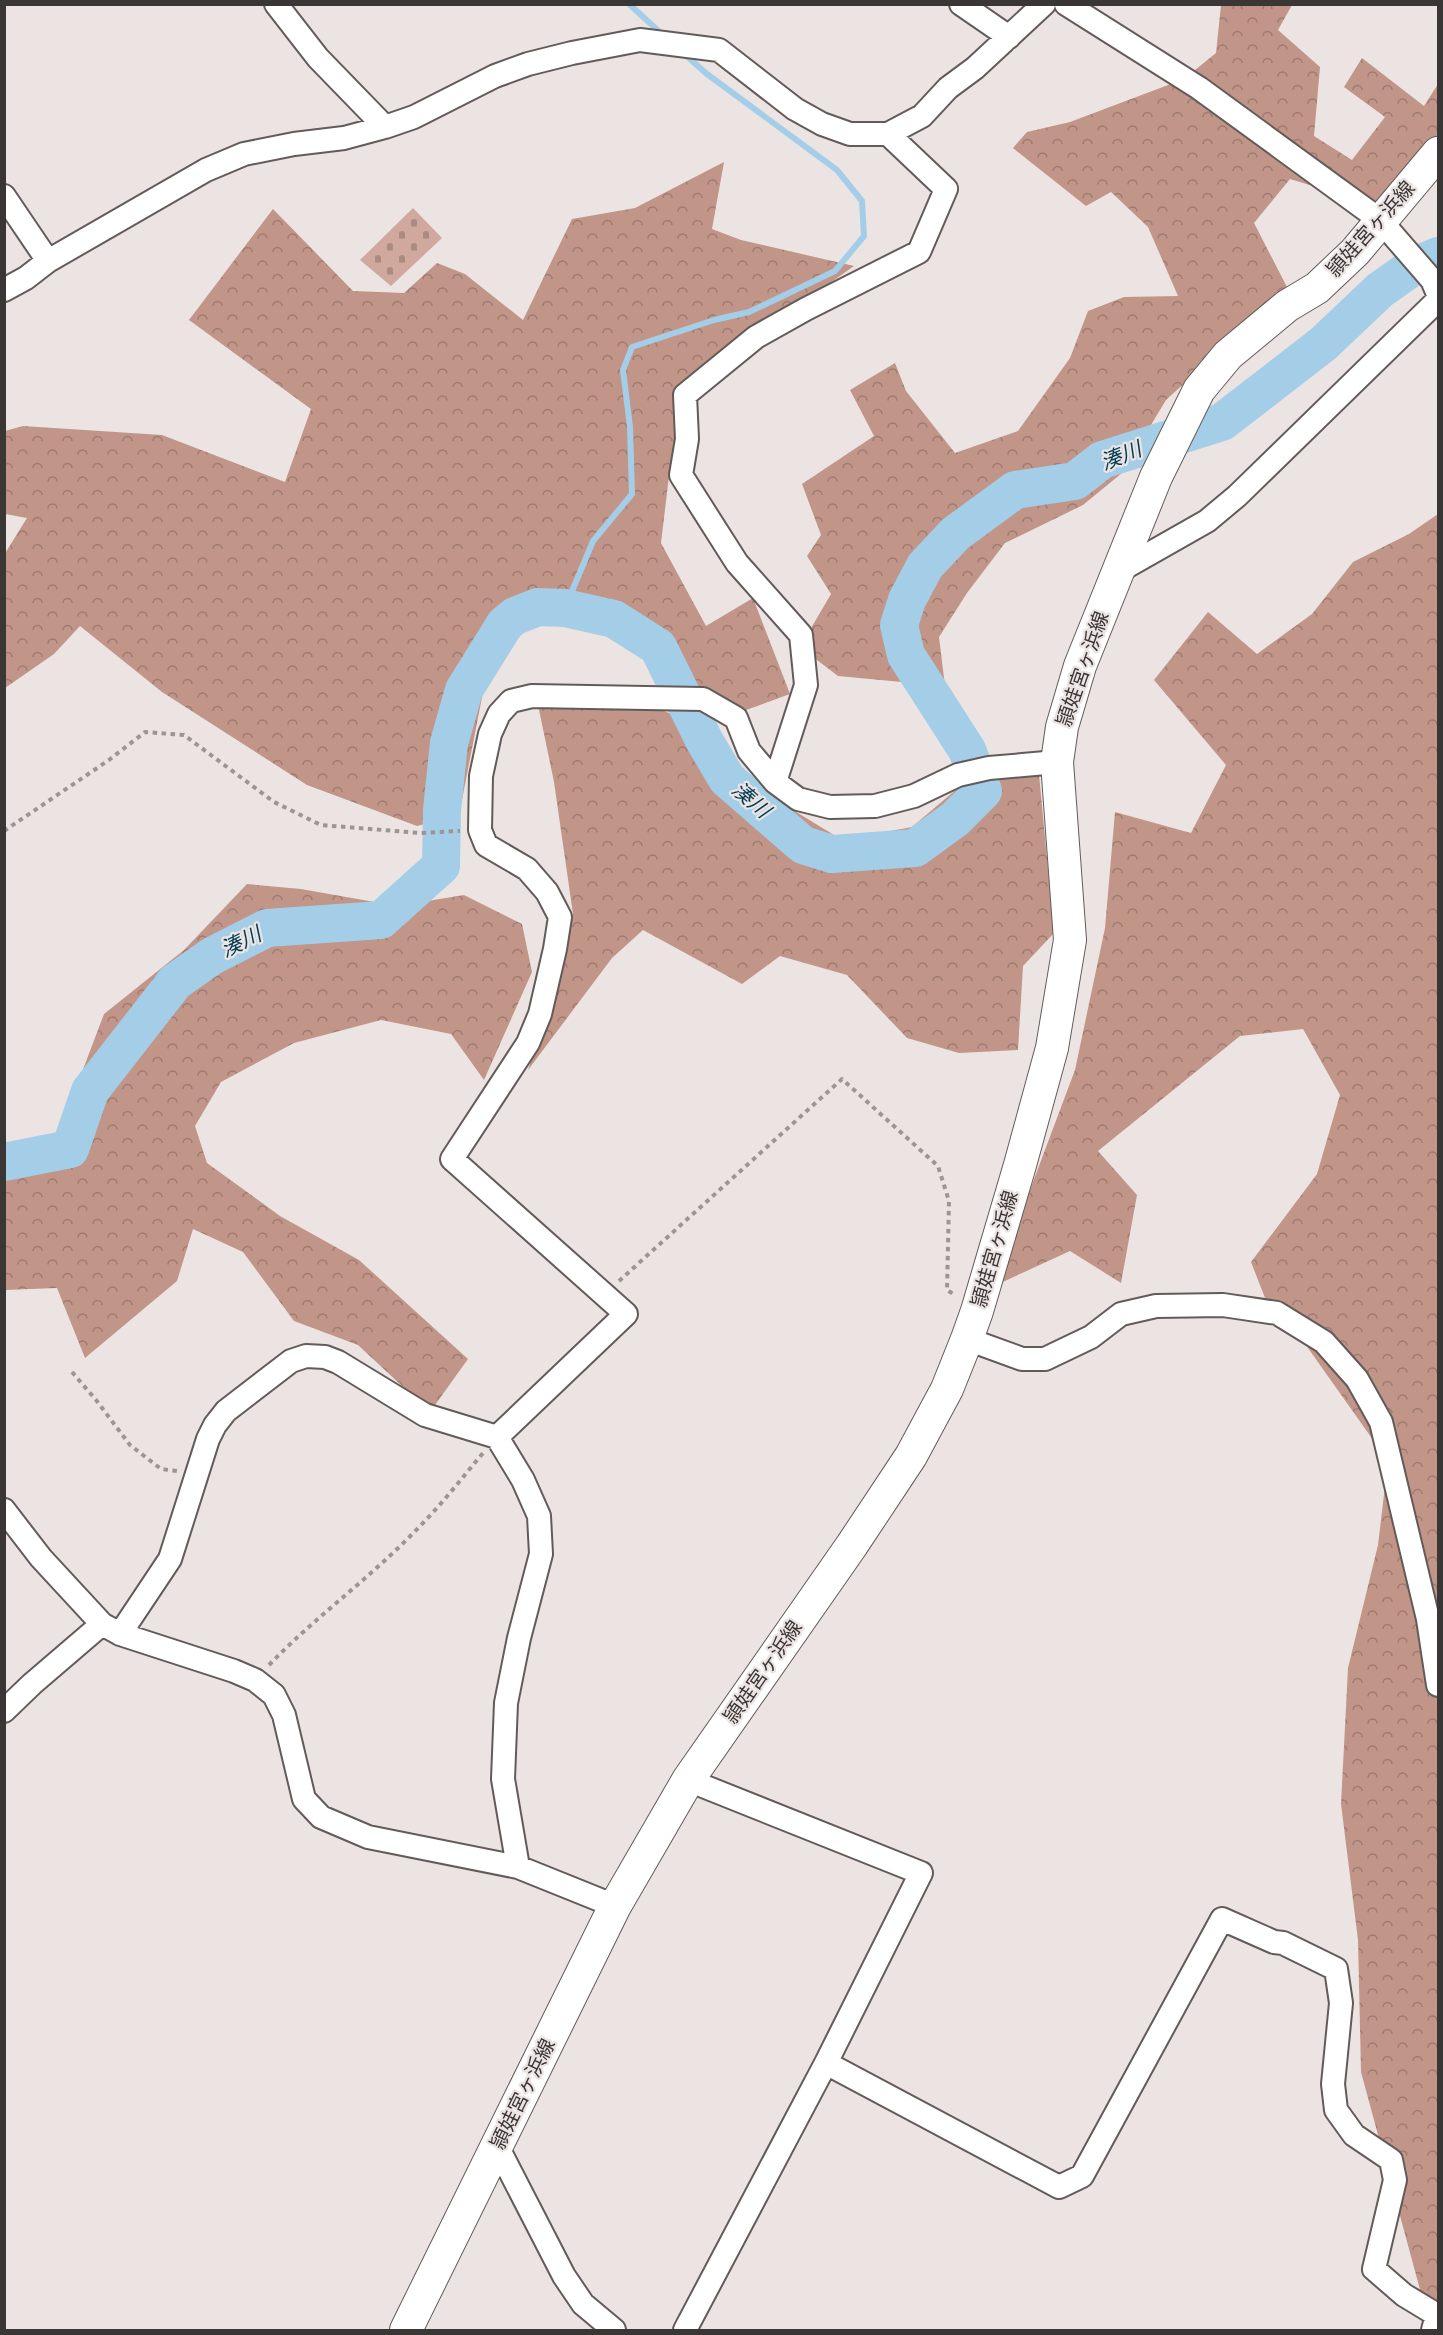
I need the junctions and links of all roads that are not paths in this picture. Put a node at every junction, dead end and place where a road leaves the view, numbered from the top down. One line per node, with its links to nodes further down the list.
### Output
1 (276, 4): 6 (street)
2 (961, 4): 5 (street)
3 (1044, 4): 5 (street)
4 (1066, 4): 10 (street)
5 (1009, 37): 7 (street)
6 (385, 127): 7 (street); 11 (street)
7 (888, 134): 16 (street)
8 (1438, 153): 10 (main road, 頴娃宮ヶ浜線)
9 (4, 196): 11 (street)
10 (1380, 220): 13 (street); 14 (main road, 頴娃宮ヶ浜線)
11 (48, 261): 12 (street)
12 (4, 290)
13 (1436, 291): 14 (street)
14 (1119, 571): 15 (main road, 頴娃宮ヶ浜線)
15 (1057, 762): 16 (street); 17 (main road, 頴娃宮ヶ浜線)
16 (776, 782): 18 (street)
17 (972, 1325): 21 (street); 23 (main road, 頴娃宮ヶ浜線)
18 (497, 1437): 20 (street); 24 (street)
19 (4, 1510): 20 (street)
20 (111, 1629): 22 (street); 24 (street)
21 (1438, 1685)
22 (4, 1711)
23 (688, 1780): 25 (main road, 頴娃宮ヶ浜線); 26 (street)
24 (518, 1867): 25 (street)
25 (615, 1906): 27 (main road, 頴娃宮ヶ浜線)
26 (826, 2063): 30 (street); 31 (street)
27 (497, 2146): 28 (main road, 頴娃宮ヶ浜線); 29 (street)
28 (406, 2331)
29 (614, 2331)
30 (685, 2331)
31 (1433, 2331)

